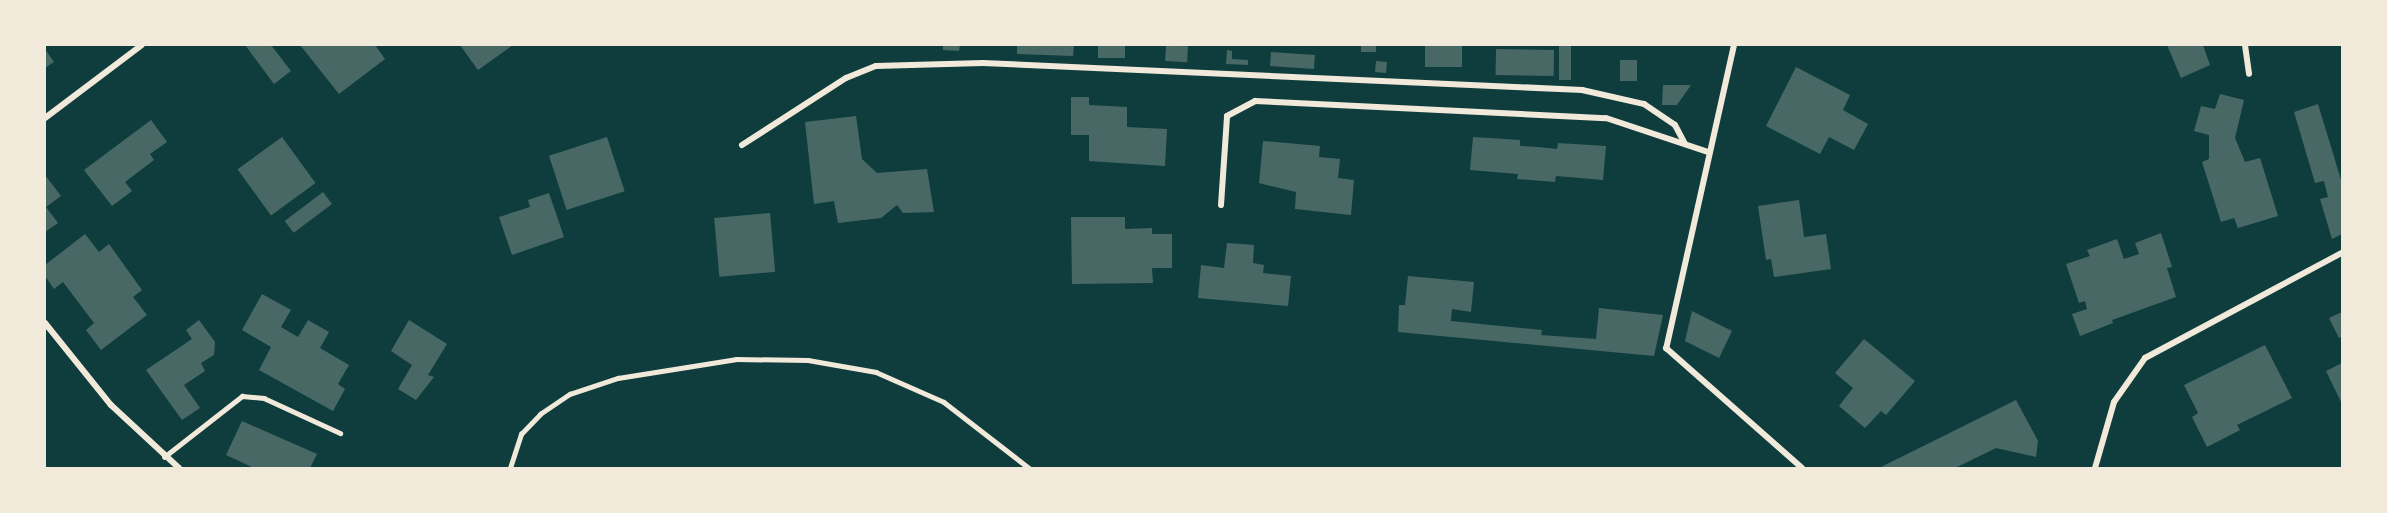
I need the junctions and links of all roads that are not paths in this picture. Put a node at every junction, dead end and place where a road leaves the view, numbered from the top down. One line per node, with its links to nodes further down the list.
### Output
1 (142, 45): 5 (street)
2 (1734, 45): 8 (street)
3 (2245, 45): 4 (street)
4 (2249, 74)
5 (45, 118)
6 (1685, 144): 7 (street); 8 (street); 9 (street)
7 (742, 145)
8 (1708, 152): 17 (street)
9 (1221, 205)
10 (2342, 253): 18 (street)
11 (45, 323): 13 (street)
12 (340, 433): 13 (lane)
13 (164, 457): 14 (street)
14 (179, 468)
15 (510, 468): 16 (lane)
16 (1029, 468)
17 (1802, 468)
18 (2095, 468)

